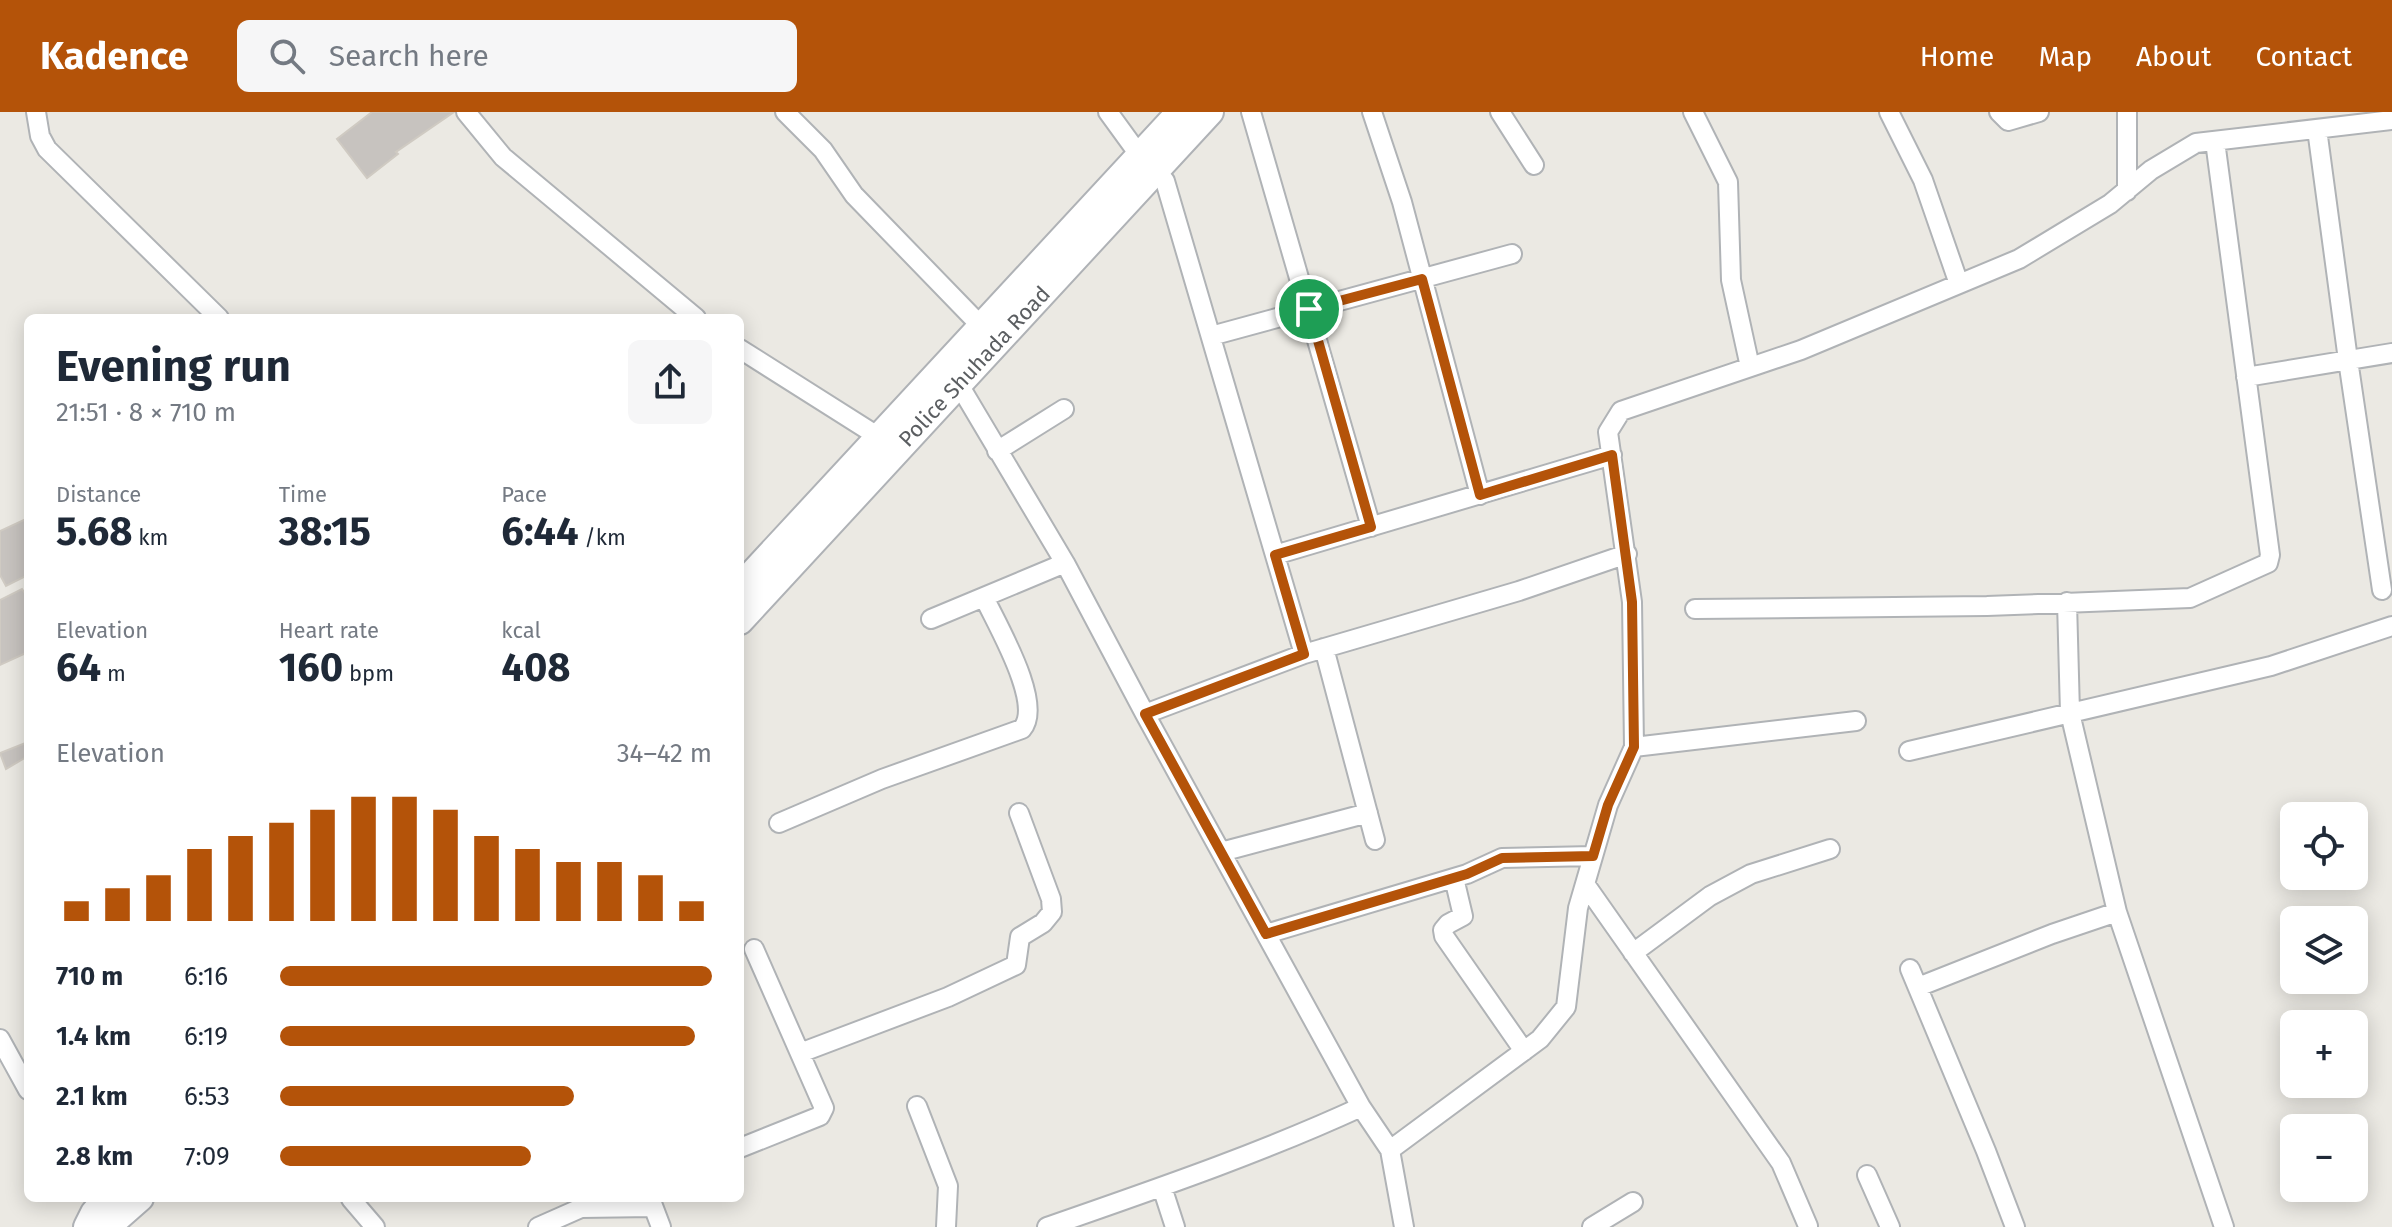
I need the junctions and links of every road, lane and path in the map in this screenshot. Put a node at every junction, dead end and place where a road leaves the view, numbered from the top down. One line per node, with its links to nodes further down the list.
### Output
1 (36, 112): 26 (street)
2 (466, 112): 27 (street)
3 (785, 112): 28 (street)
4 (1108, 112): 18 (street)
5 (1180, 112): 18 (main road, Police Shuhada Road)
6 (1210, 112): 18 (main road, Police Shuhada Road)
7 (1251, 112): 25 (street)
8 (1372, 112): 23 (street)
9 (1500, 112): 19 (street)
10 (1693, 112): 33 (street)
11 (1889, 112): 24 (street)
12 (1999, 112): 13 (street)
13 (2039, 112)
14 (2127, 112): 21 (street)
15 (2392, 120): 16 (street)
16 (2317, 129): 17 (street); 32 (street)
17 (2215, 141): 21 (street); 34 (street)
18 (1148, 163): 20 (main road, Police Shuhada Road); 29 (street)
19 (1534, 165)
20 (1124, 188): 28 (main road, Police Shuhada Road); 35 (main road, Police Shuhada Road)
21 (2127, 191): 24 (street)
22 (1512, 254): 23 (street)
23 (1422, 279): 25 (street); 40 (street)
24 (1959, 284): 33 (street)
25 (1309, 309): 29 (street); 41 (street)
26 (215, 314)
27 (691, 314)
28 (981, 326): 37 (main road, Police Shuhada Road)
29 (1211, 336): 43 (street)
30 (744, 352): 37 (street)
31 (2392, 353): 32 (street)
32 (2348, 360): 34 (street); 47 (street)
33 (1750, 367): 39 (street)
34 (2246, 377): 49 (street)
35 (958, 383): 38 (street); 45 (main road, Police Shuhada Road)
36 (1064, 409): 38 (street)
37 (879, 437): 45 (main road, Police Shuhada Road)
38 (997, 451): 44 (street)
39 (1612, 455): 40 (street); 42 (street)
40 (1480, 495): 41 (street)
41 (1371, 527): 43 (street)
42 (1627, 554): 54 (street); 59 (street)
43 (1275, 555): 55 (street)
44 (1065, 563): 48 (street); 57 (street)
45 (770, 572): 46 (main road, Police Shuhada Road); 51 (main road, Police Shuhada Road)
46 (744, 585)
47 (2382, 590)
48 (984, 597): 52 (street); 63 (street)
49 (2067, 602): 50 (street); 56 (street)
50 (1695, 609)
51 (744, 614)
52 (931, 619)
53 (2392, 626): 56 (street)
54 (1324, 648): 55 (street); 62 (street)
55 (1304, 654): 57 (street)
56 (2070, 713): 60 (street); 70 (street)
57 (1145, 714): 66 (street)
58 (1856, 721): 59 (street)
59 (1634, 747): 67 (street)
60 (1909, 751)
61 (1019, 813): 78 (street)
62 (1368, 813): 64 (street); 66 (street)
63 (779, 823)
64 (1375, 840)
65 (1830, 849): 73 (street)
66 (1221, 852): 71 (street)
67 (1593, 856): 68 (street); 69 (street)
68 (1454, 878): 71 (street); 77 (street)
69 (1585, 884): 73 (street); 77 (street)
70 (2117, 912): 75 (street); 103 (street)
71 (1266, 934): 81 (street)
72 (754, 949): 78 (street)
73 (1633, 953): 92 (street)
74 (1910, 969): 75 (street)
75 (1918, 987): 102 (street)
76 (0, 1039): 79 (street)
77 (1524, 1051): 83 (street)
78 (800, 1053): 82 (street)
79 (24, 1083)
80 (917, 1106): 96 (street)
81 (1361, 1107): 83 (street); 85 (street)
82 (744, 1146)
83 (1390, 1150): 99 (street)
84 (1867, 1175): 101 (street)
85 (1162, 1187): 97 (street); 98 (street)
86 (130, 1202): 91 (main road)
87 (354, 1202): 93 (street)
88 (1633, 1202): 100 (street)
89 (579, 1203): 90 (street); 94 (street)
90 (652, 1203): 95 (street)
91 (97, 1215)
92 (1808, 1226)
93 (375, 1227)
94 (538, 1227)
95 (661, 1227)
96 (946, 1227)
97 (1047, 1227)
98 (1175, 1227)
99 (1404, 1227)
100 (1592, 1227)
101 (1890, 1227)
102 (2015, 1227)
103 (2224, 1227)

